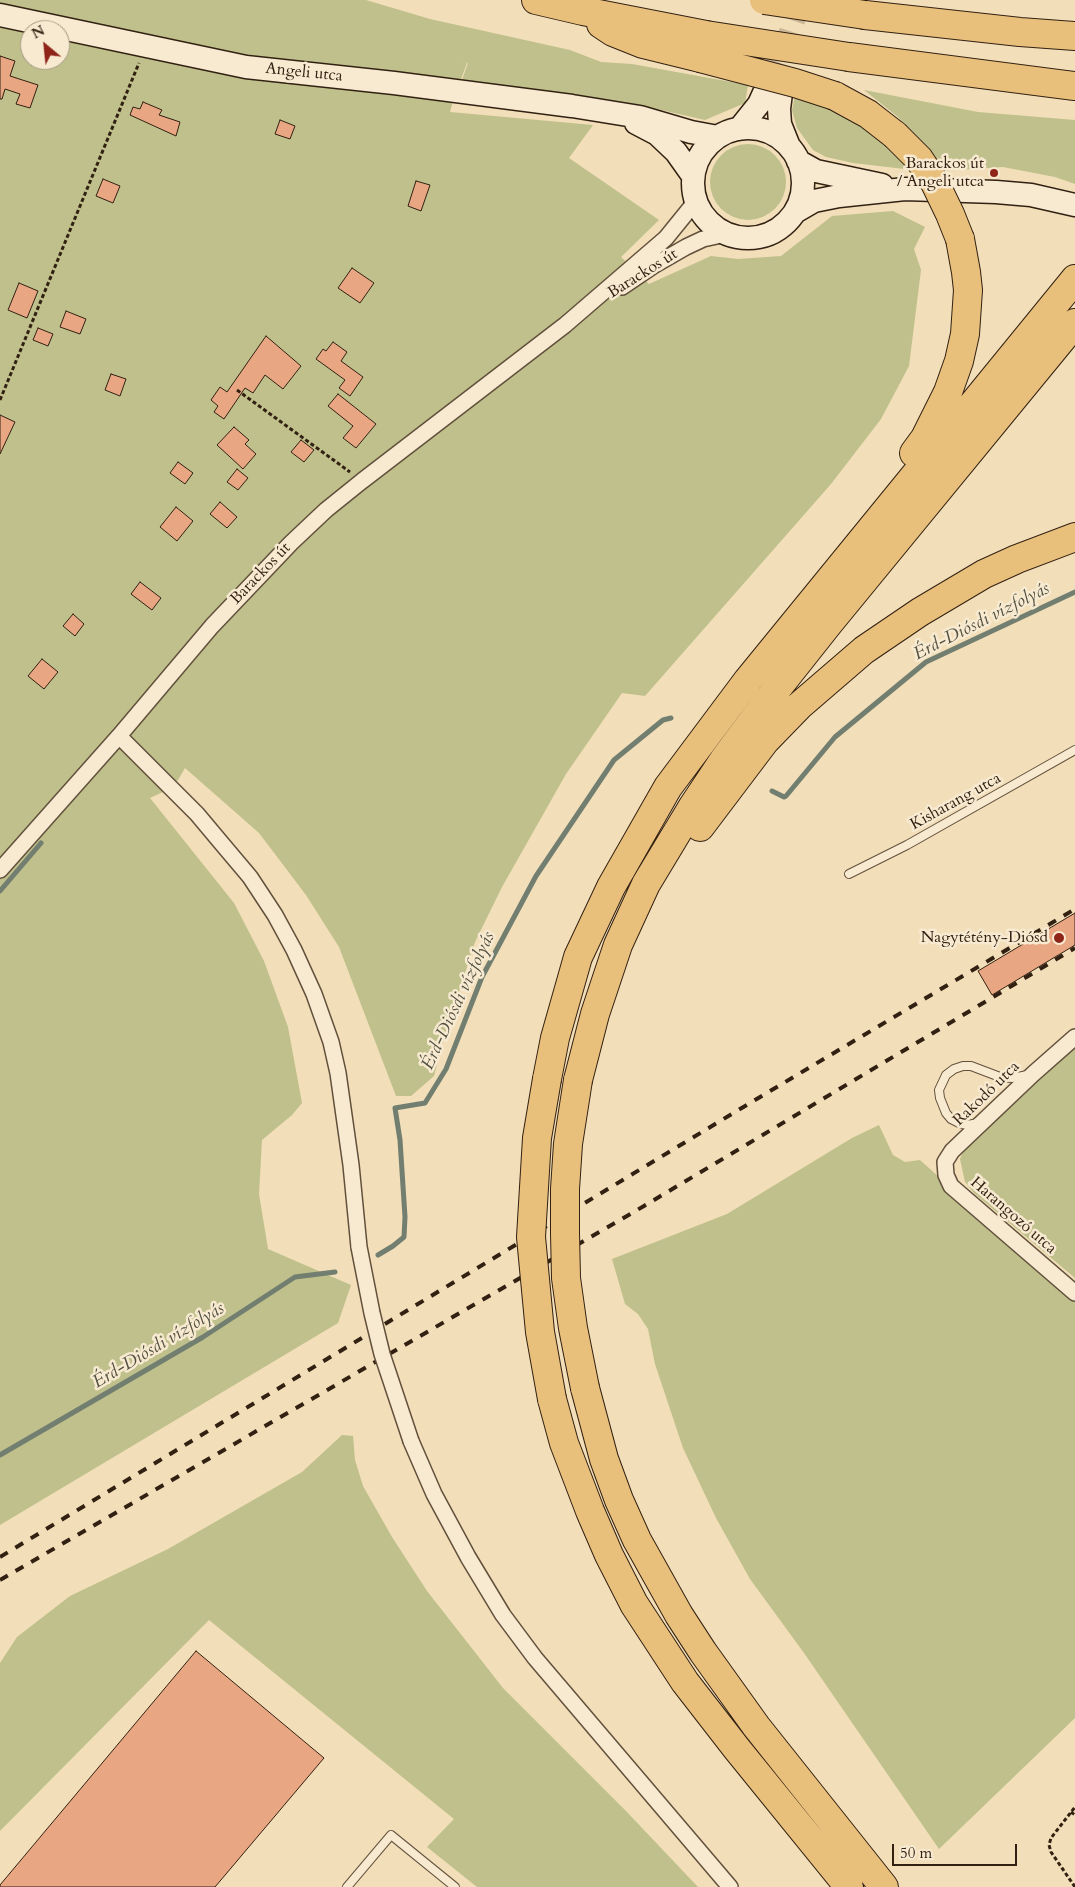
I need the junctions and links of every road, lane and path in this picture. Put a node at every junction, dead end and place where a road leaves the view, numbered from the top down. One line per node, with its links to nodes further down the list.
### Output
1 (536, 0): 6 (highway)
2 (764, 0): 4 (highway, bridge)
3 (0, 14): 5 (street, Angeli utca)
4 (1075, 36)
5 (146, 45): 8 (street, Angeli utca); 22 (path)
6 (703, 46): 7 (highway, bridge); 25 (highway, bridge)
7 (1075, 86)
8 (612, 113): 10 (street, Angeli utca); 12 (street, Angeli utca)
9 (739, 129): 10 (street); 11 (street); 11 (street)
10 (718, 137): 12 (street)
11 (793, 152): 13 (street); 16 (street)
12 (693, 176): 14 (street)
13 (905, 189): 15 (street); 16 (street)
14 (696, 201): 17 (street); 20 (street, Barackos út)
15 (1075, 205)
16 (795, 212): 17 (street)
17 (726, 234): 20 (street, Barackos út)
18 (1073, 282): 25 (highway)
19 (1075, 323): 30 (highway)
20 (565, 325): 23 (street, Barackos út)
21 (237, 390): 23 (path)
22 (0, 400)
23 (362, 481): 26 (street, Barackos út)
24 (1075, 537): 30 (highway)
25 (852, 552): 42 (highway, bridge)
26 (119, 736): 28 (street, Barackos út); 41 (street, bridge)
27 (1075, 750): 29 (lane, Kisharang utca)
28 (0, 870)
29 (849, 874)
30 (618, 946): 43 (highway, bridge)
31 (1075, 1038): 32 (street, Rakodó utca)
32 (1033, 1074): 33 (street, Rakodó utca); 33 (lane)
33 (984, 1122): 34 (street, Rakodó utca)
34 (951, 1186): 35 (street, Harangozó utca)
35 (1075, 1293)
36 (1075, 1806): 37 (path)
37 (1070, 1812): 38 (path); 44 (path)
38 (1075, 1815)
39 (347, 1887): 40 (lane)
40 (455, 1887)
41 (730, 1887)
42 (849, 1887)
43 (884, 1887)
44 (1075, 1887)

